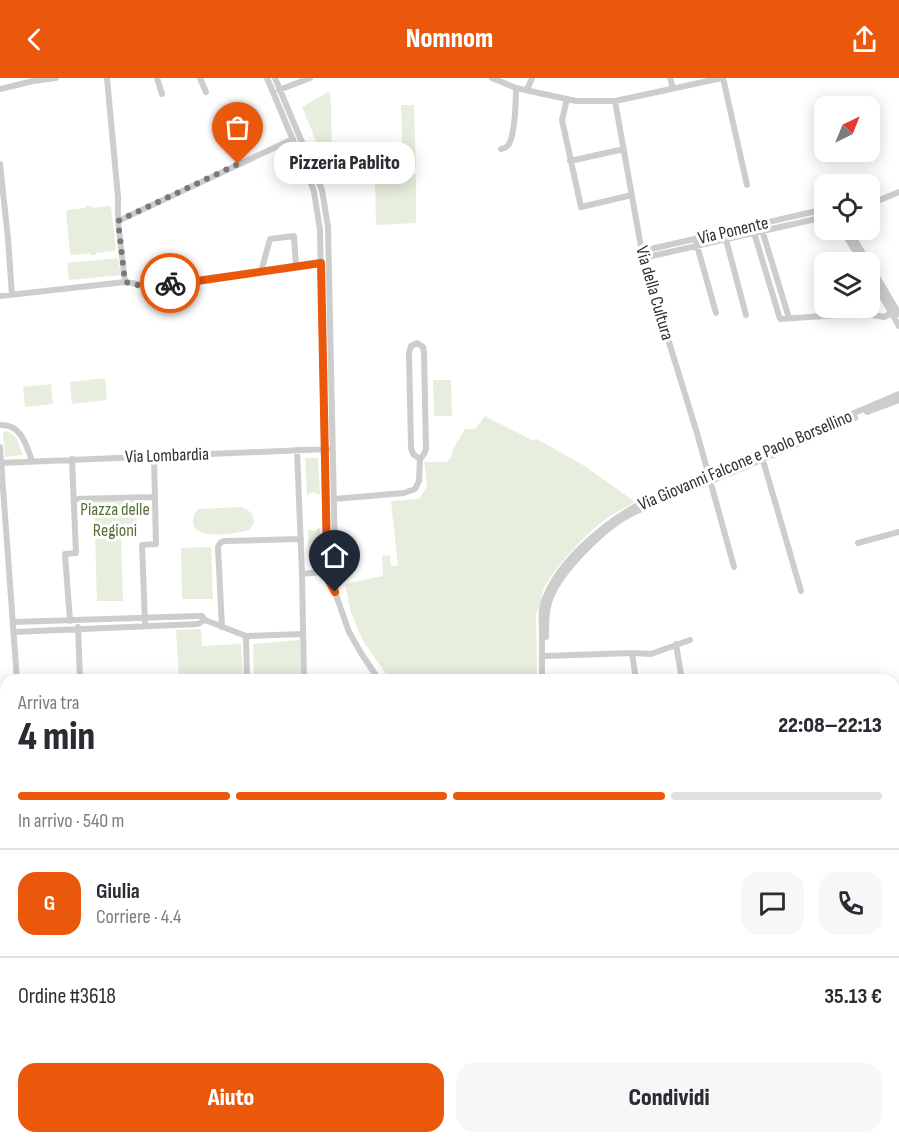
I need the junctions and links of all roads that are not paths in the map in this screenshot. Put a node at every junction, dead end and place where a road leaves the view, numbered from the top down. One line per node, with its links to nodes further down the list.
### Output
1 (56, 78): 14 (street)
2 (107, 78): 34 (street)
3 (157, 78): 19 (street)
4 (200, 78): 17 (street)
5 (267, 78): 18 (street)
6 (275, 78): 15 (street)
7 (310, 78): 15 (street)
8 (492, 78): 12 (street)
9 (532, 78): 16 (street)
10 (670, 78): 13 (street)
11 (722, 78): 13 (street); 27 (street)
12 (516, 88): 16 (street); 23 (street)
13 (673, 88): 21 (street)
14 (0, 89)
15 (281, 90): 18 (street); 60 (street)
16 (527, 90): 20 (street)
17 (206, 92)
18 (273, 93): 22 (street)
19 (162, 94)
20 (567, 99): 21 (street); 25 (street)
21 (615, 101): 24 (street, Via della Cultura)
22 (293, 139): 34 (street); 42 (street)
23 (501, 149)
24 (624, 149): 25 (street); 30 (street, Via della Cultura)
25 (570, 161): 30 (street)
26 (0, 164): 28 (street)
27 (747, 185)
28 (1, 186): 38 (street)
29 (899, 192): 31 (street)
30 (632, 195): 41 (street, Via della Cultura)
31 (880, 200)
32 (814, 212): 35 (street, Via Ponente)
33 (814, 219): 35 (street, Via Ponente)
34 (118, 221): 45 (street)
35 (762, 227): 36 (street, Via Ponente); 53 (street)
36 (753, 229): 37 (street, Via Ponente); 53 (street)
37 (725, 236): 40 (street, Via Ponente); 52 (street)
38 (8, 238): 39 (street); 48 (street)
39 (0, 240)
40 (696, 242): 41 (street, Via Ponente); 50 (street)
41 (642, 254): 68 (street, Via della Cultura)
42 (321, 263): 43 (street); 59 (street)
43 (296, 267): 44 (street); 44 (street)
44 (261, 272): 45 (street)
45 (125, 282): 48 (street)
46 (880, 285): 51 (street)
47 (880, 291): 51 (street)
48 (12, 295): 49 (street)
49 (0, 296)
50 (716, 313)
51 (895, 314): 53 (street); 54 (street)
52 (746, 315)
53 (789, 318)
54 (899, 326)
55 (899, 394): 63 (street, Via Giovanni Falcone e Paolo Borsellino)
56 (899, 400): 63 (street, Via Giovanni Falcone e Paolo Borsellino)
57 (0, 425): 66 (street)
58 (0, 447): 67 (street)
59 (324, 449): 60 (street, Via Lombardia); 61 (street, Via Lombardia); 77 (street)
60 (332, 449): 71 (street)
61 (297, 450): 62 (street, Via Lombardia); 73 (street)
62 (154, 456): 64 (street, Via Lombardia); 69 (street)
63 (762, 456): 68 (street, Via Giovanni Falcone e Paolo Borsellino); 79 (street)
64 (72, 459): 66 (street, Via Lombardia); 70 (street)
65 (420, 459): 65 (street); 71 (street)
66 (32, 461): 67 (street, Via Lombardia)
67 (1, 463): 84 (street)
68 (709, 478): 75 (street, Via della Cultura); 87 (street, Via Giovanni Falcone e Paolo Borsellino)
69 (155, 497): 70 (street); 81 (street)
70 (74, 499): 83 (street)
71 (334, 499): 76 (street)
72 (899, 532): 74 (street)
73 (301, 539): 78 (street); 86 (street)
74 (858, 543)
75 (734, 567)
76 (336, 570): 77 (street); 80 (street)
77 (328, 572): 78 (street); 80 (street)
78 (302, 574): 90 (street)
79 (801, 591)
80 (335, 592): 100 (street)
81 (145, 618): 82 (street); 83 (street); 85 (street)
82 (205, 620): 85 (street); 86 (street)
83 (74, 621): 84 (street); 88 (street)
84 (14, 622): 89 (street)
85 (145, 627): 88 (street)
86 (222, 627): 91 (street)
87 (544, 628): 95 (street, Via Giovanni Falcone e Paolo Borsellino); 101 (street, Via Giovanni Falcone e Paolo Borsellino)
88 (78, 629): 89 (street); 97 (street)
89 (14, 632): 96 (street)
90 (303, 634): 91 (street); 99 (street)
91 (246, 636): 98 (street)
92 (690, 640): 93 (street)
93 (676, 644): 94 (street); 104 (street)
94 (632, 653): 95 (street); 103 (street)
95 (545, 656): 102 (street, Via Giovanni Falcone e Paolo Borsellino)
96 (17, 674)
97 (80, 674)
98 (247, 674)
99 (304, 674)
100 (374, 674)
101 (544, 674)
102 (544, 674)
103 (635, 674)
104 (681, 674)

